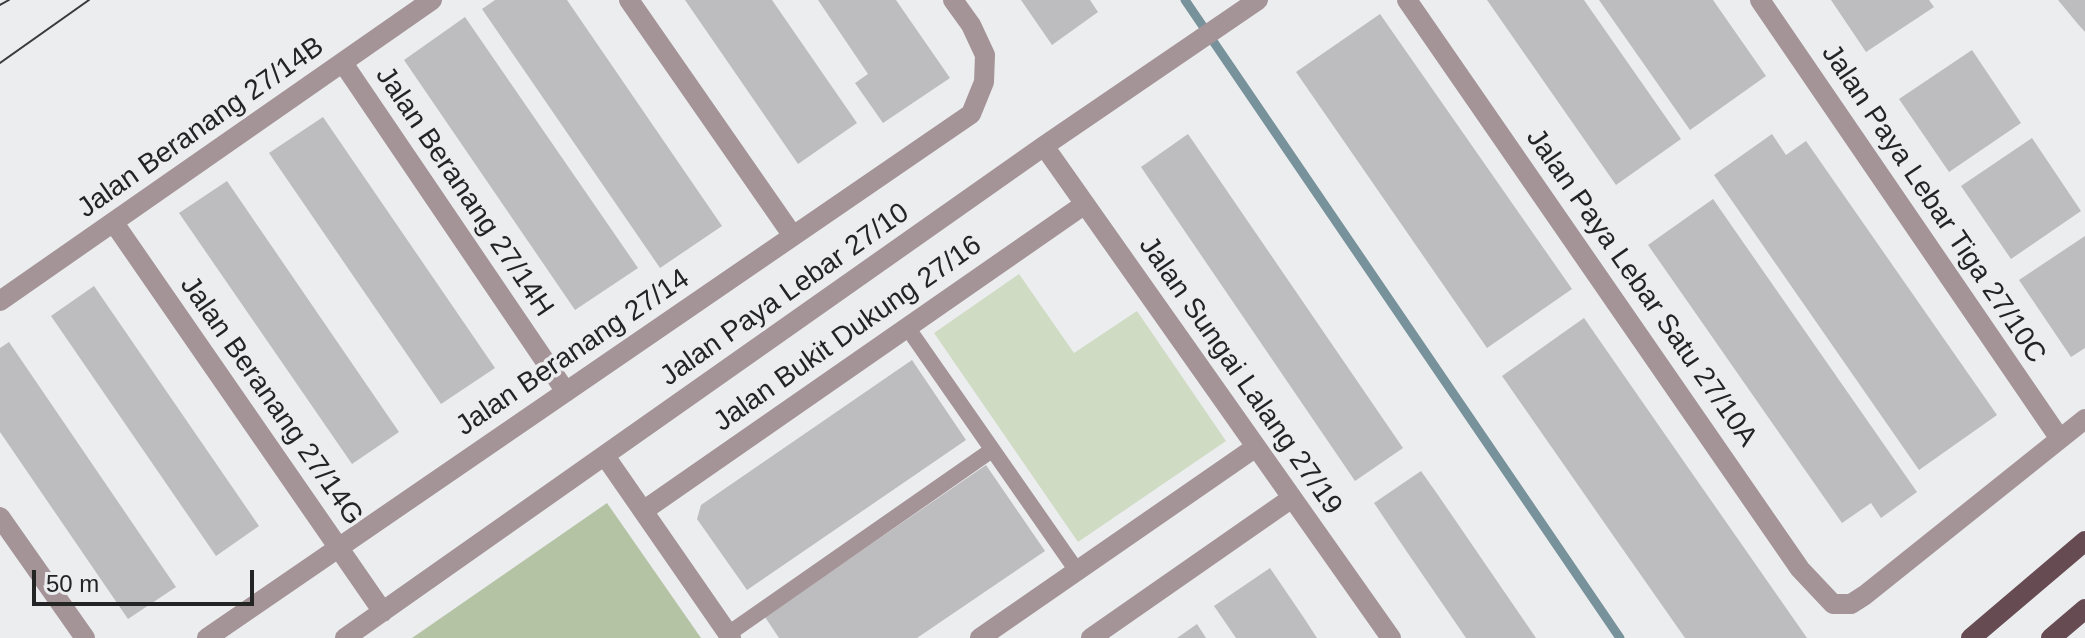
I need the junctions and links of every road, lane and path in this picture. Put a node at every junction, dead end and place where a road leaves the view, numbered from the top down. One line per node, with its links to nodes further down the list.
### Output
1 (432, 0): 7 (street, Jalan Beranang 27/14B)
2 (629, 0): 11 (street)
3 (953, 0): 11 (street, Jalan Beranang 27/14)
4 (1258, 0): 8 (street, Jalan Paya Lebar 27/10)
5 (1407, 0): 16 (street, Jalan Paya Lebar Satu 27/10A)
6 (1760, 0): 16 (street, Jalan Paya Lebar Tiga 27/10C)
7 (343, 63): 10 (street, Jalan Beranang 27/14B); 14 (street, Jalan Beranang 27/14H)
8 (1044, 146): 9 (street, Jalan Sungai Lalang 27/19); 19 (street, Jalan Paya Lebar 27/10)
9 (1085, 204): 13 (street, Jalan Bukit Dukung 27/16); 17 (street, Jalan Sungai Lalang 27/19)
10 (114, 223): 12 (street, Jalan Beranang 27/14B); 24 (street, Jalan Beranang 27/14G)
11 (793, 236): 14 (street, Jalan Beranang 27/14)
12 (0, 301)
13 (907, 327): 18 (lane); 21 (street, Jalan Bukit Dukung 27/16)
14 (566, 392): 24 (street, Jalan Beranang 27/14)
15 (2085, 419): 16 (street)
16 (2060, 439)
17 (1256, 447): 20 (street, Jalan Sungai Lalang 27/19); 25 (street)
18 (992, 450): 25 (lane); 28 (lane)
19 (605, 456): 21 (street); 27 (street, Jalan Paya Lebar 27/10)
20 (1292, 498): 33 (street); 34 (street, Jalan Sungai Lalang 27/19)
21 (643, 511): 28 (street)
22 (0, 517): 29 (street)
23 (2085, 541): 35 (main road)
24 (339, 548): 27 (street, Jalan Beranang 27/14G); 30 (street, Jalan Beranang 27/14)
25 (1077, 571): 32 (street)
26 (2085, 609): 36 (main road)
27 (383, 612): 31 (street, Jalan Paya Lebar 27/10)
28 (729, 636)
29 (85, 638)
30 (207, 638)
31 (345, 638)
32 (980, 638)
33 (1091, 638)
34 (1391, 638)
35 (1971, 638)
36 (2051, 638)

